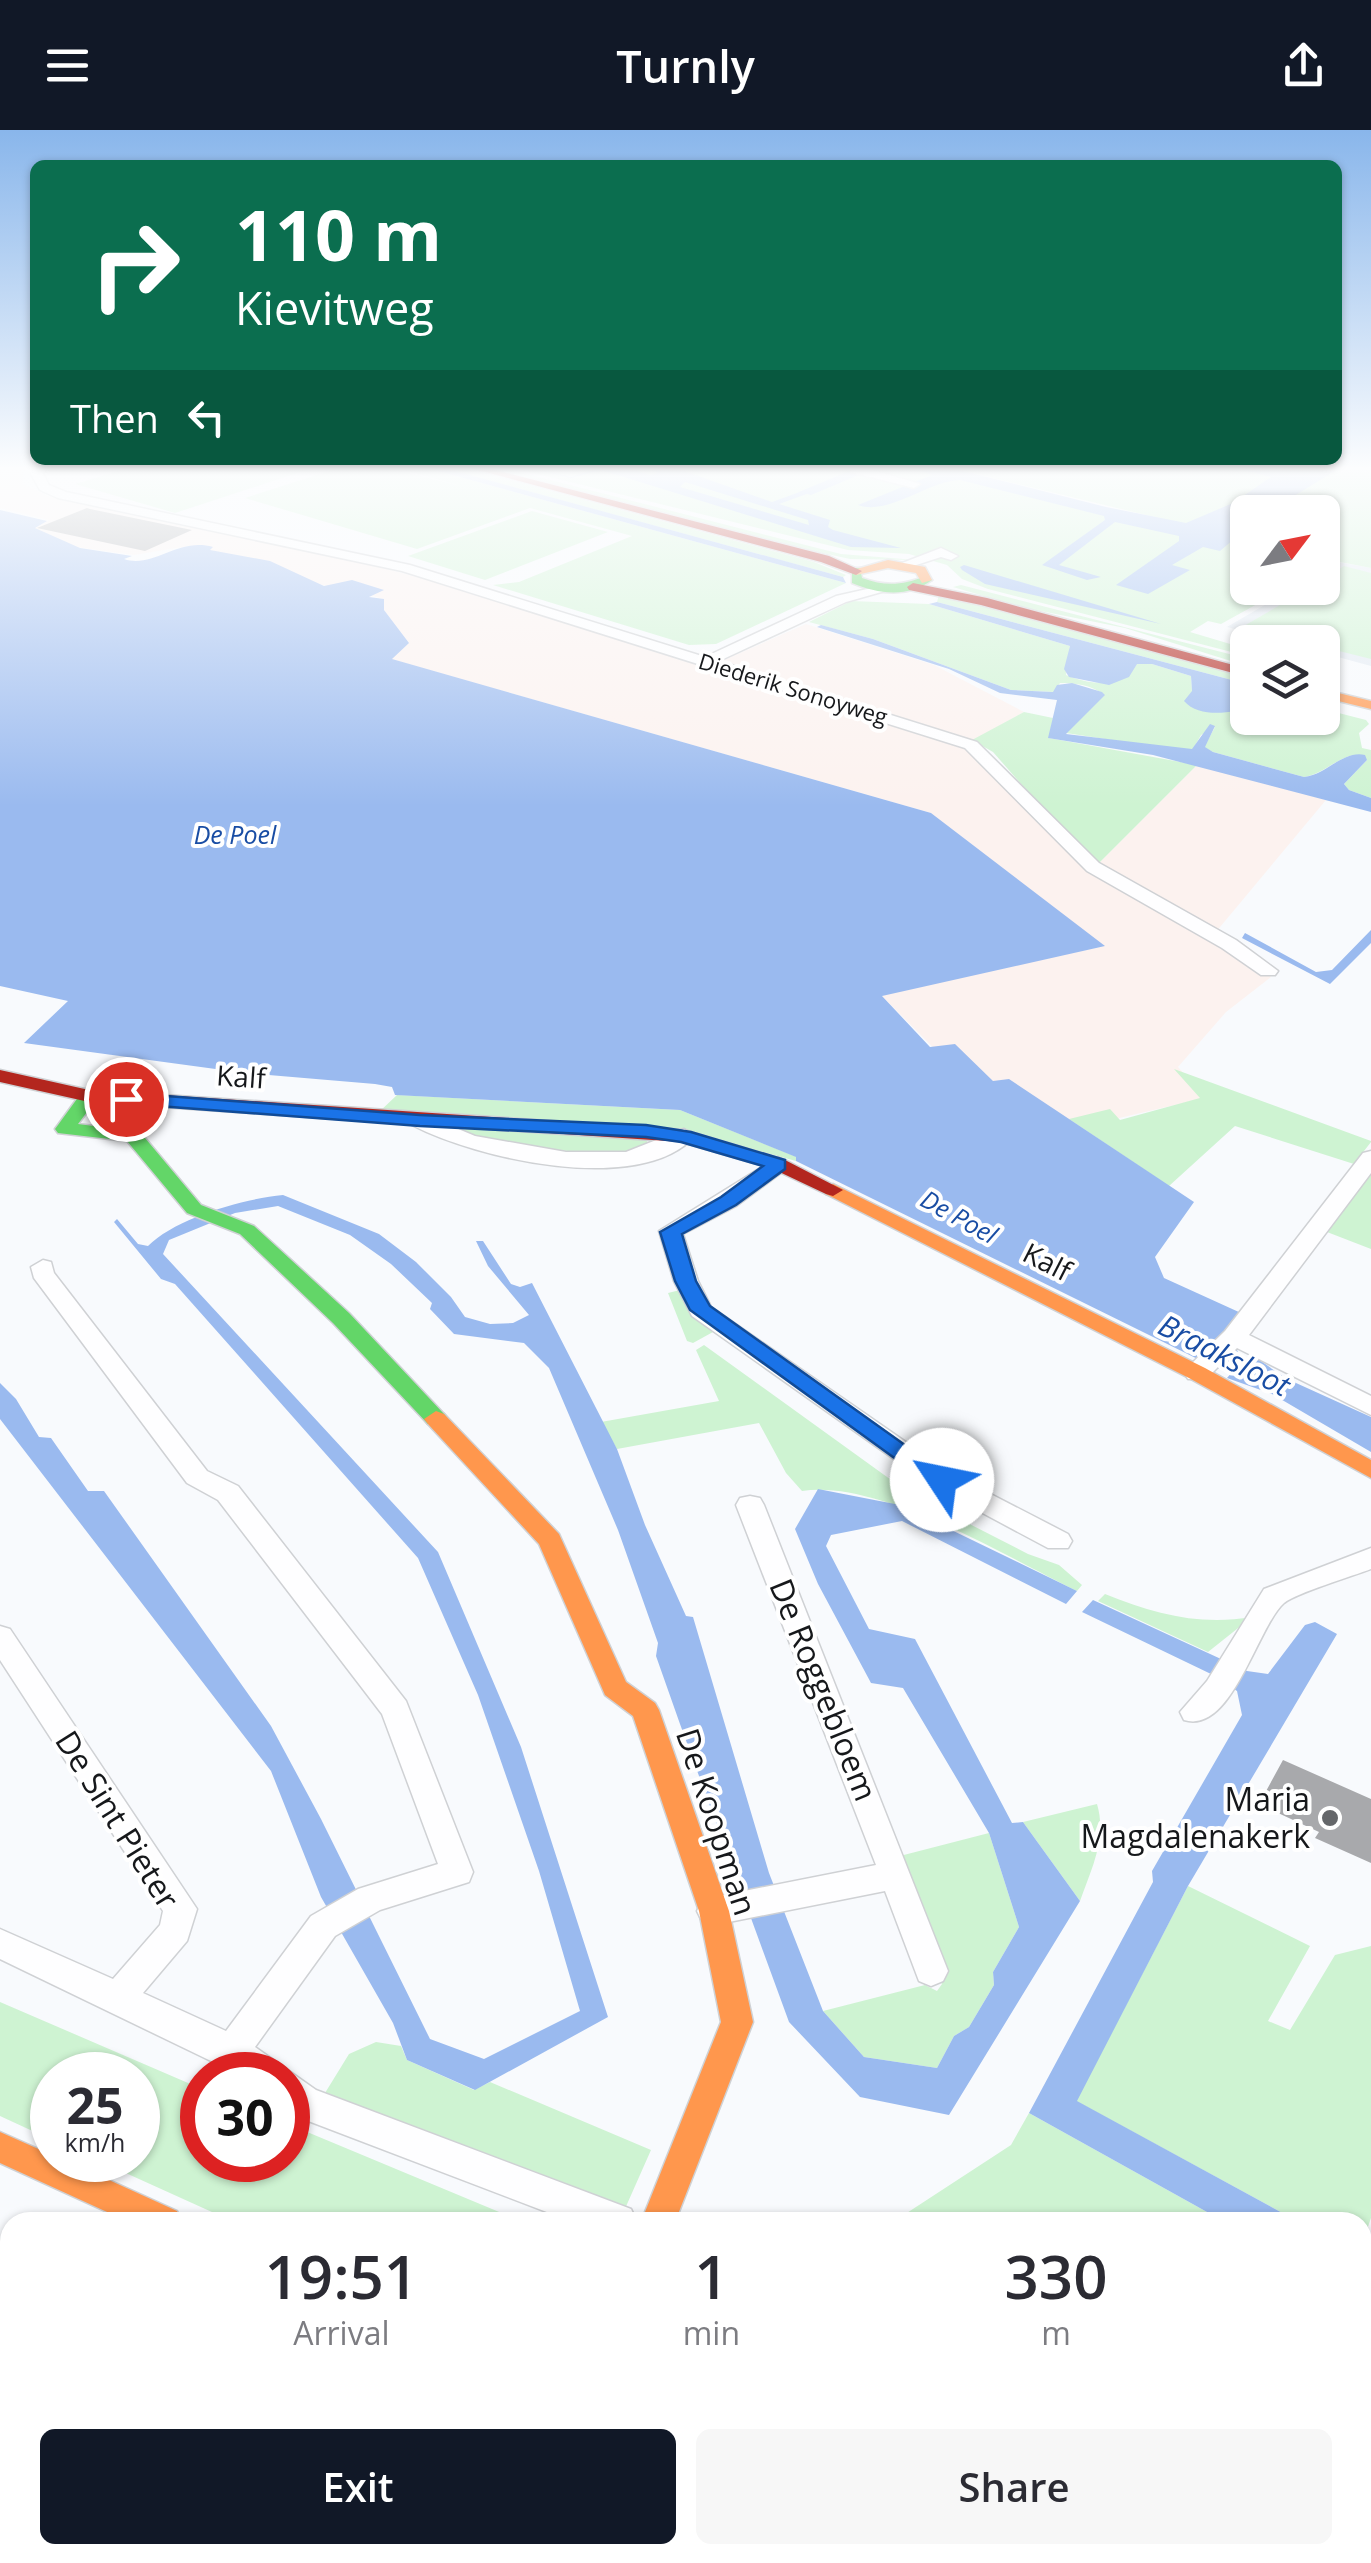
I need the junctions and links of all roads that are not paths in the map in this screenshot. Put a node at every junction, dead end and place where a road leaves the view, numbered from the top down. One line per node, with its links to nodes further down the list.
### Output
1 (442, 580): 4 (street, Diederik Sonoyweg)
2 (864, 580): 4 (street)
3 (919, 580): 5 (street)
4 (706, 662): 8 (street, Diederik Sonoyweg)
5 (1230, 668)
6 (1340, 698): 7 (street)
7 (1371, 706)
8 (1268, 971)
9 (0, 1076): 10 (street, Kalf)
10 (89, 1096): 11 (street, Kalf); 26 (street, De Koopman)
11 (420, 1120): 12 (street, Kalf); 12 (street, Kalf)
12 (684, 1136): 14 (street, Kalf)
13 (1371, 1158): 16 (street)
14 (778, 1164): 17 (street, Kalf); 21 (street)
15 (43, 1267): 30 (street)
16 (1232, 1340): 17 (street); 18 (street)
17 (1200, 1370): 19 (street, Kalf)
18 (1369, 1406)
19 (1371, 1470)
20 (750, 1505): 25 (street, De Roggebloem)
21 (1058, 1541)
22 (1371, 1558): 24 (street)
23 (0, 1637): 29 (street, De Sint Pieter)
24 (1195, 1712)
25 (896, 1876): 26 (street); 28 (street, De Roggebloem)
26 (726, 1908): 36 (street, De Koopman)
27 (0, 1942): 29 (street)
28 (931, 1971)
29 (117, 1998): 30 (street)
30 (232, 2050): 31 (street)
31 (235, 2052)
32 (310, 2105): 35 (street)
33 (0, 2147): 34 (street)
34 (143, 2212)
35 (592, 2212)
36 (662, 2212)

